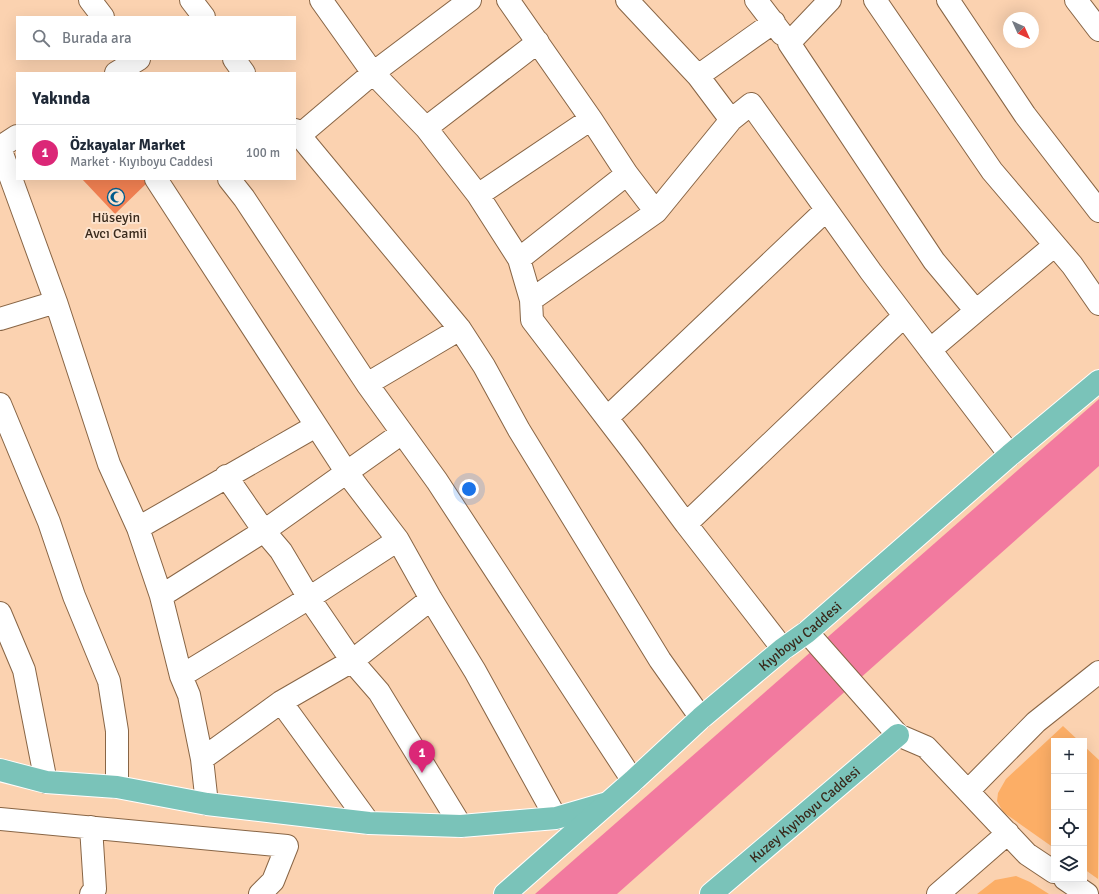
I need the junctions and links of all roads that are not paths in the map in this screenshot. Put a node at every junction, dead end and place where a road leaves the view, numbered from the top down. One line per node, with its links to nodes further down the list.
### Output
1 (90, 0): 11 (street)
2 (321, 0): 20 (street)
3 (470, 0): 20 (street)
4 (508, 0): 14 (street)
5 (627, 0): 21 (street)
6 (756, 0): 12 (street)
7 (830, 0): 15 (street)
8 (875, 0): 35 (street)
9 (948, 0): 33 (street)
10 (1076, 0): 13 (street)
11 (102, 16)
12 (774, 22): 15 (street); 21 (street)
13 (1099, 30)
14 (538, 42): 22 (street); 24 (street)
15 (788, 43): 40 (street)
16 (235, 60): 19 (street)
17 (138, 63): 18 (street)
18 (118, 72)
19 (243, 72)
20 (373, 72): 24 (street); 25 (street)
21 (698, 76): 23 (street)
22 (591, 118): 28 (street); 31 (street)
23 (731, 120): 32 (street); 34 (street)
24 (426, 128): 31 (street)
25 (297, 133): 43 (street)
26 (16, 137): 27 (street)
27 (0, 147): 38 (street)
28 (627, 174): 34 (street); 36 (street)
29 (157, 180): 49 (street)
30 (230, 180): 46 (street)
31 (478, 195): 36 (street)
32 (826, 210): 41 (street); 48 (street)
33 (1099, 210)
34 (656, 212): 37 (street)
35 (1055, 245): 39 (street); 40 (street)
36 (519, 259): 37 (street)
37 (531, 300): 48 (street)
38 (56, 302): 42 (street); 55 (street)
39 (1099, 304)
40 (976, 311): 44 (street)
41 (904, 316): 44 (street); 54 (street)
42 (0, 319)
43 (460, 329): 46 (street); 68 (street)
44 (930, 350): 51 (street)
45 (1099, 382): 51 (main road, Kıyıboyu Caddesi)
46 (367, 384): 50 (street)
47 (0, 404): 75 (street)
48 (607, 418): 54 (street)
49 (316, 426): 52 (street); 53 (street)
50 (402, 433): 52 (street); 73 (street)
51 (1010, 455): 62 (main road, Kıyıboyu Caddesi)
52 (347, 472): 56 (street); 57 (street)
53 (226, 476): 55 (street); 56 (street)
54 (686, 524): 63 (street)
55 (138, 528): 58 (street)
56 (264, 531): 58 (street); 59 (street)
57 (398, 540): 59 (street); 60 (street)
58 (161, 596): 66 (street)
59 (310, 598): 64 (street); 66 (street)
60 (431, 599): 64 (street); 78 (street)
61 (0, 613): 72 (street)
62 (810, 636): 63 (main road, Kıyıboyu Caddesi); 69 (street)
63 (783, 649): 68 (main road, Kıyıboyu Caddesi)
64 (352, 661): 67 (street); 81 (street)
65 (1099, 672): 74 (street)
66 (181, 676): 70 (street)
67 (281, 702): 70 (street); 80 (street)
68 (701, 718): 73 (main road, Kıyıboyu Caddesi)
69 (898, 735): 74 (street); 90 (main road, Kuzey Kıyıboyu Caddesi)
70 (202, 760): 77 (street)
71 (0, 770): 72 (main road)
72 (46, 782): 75 (main road)
73 (633, 782): 76 (main road, Kıyıboyu Caddesi)
74 (962, 785): 83 (street)
75 (117, 787): 77 (main road)
76 (610, 802): 78 (main road); 89 (main road, Kıyıboyu Caddesi)
77 (207, 804): 80 (main road)
78 (556, 818): 81 (main road)
79 (0, 819): 82 (street)
80 (369, 823): 81 (main road)
81 (461, 826)
82 (91, 828): 86 (street); 88 (street)
83 (1008, 833): 84 (street); 87 (street)
84 (1051, 870)
85 (1069, 882): 91 (street)
86 (94, 892)
87 (945, 892)
88 (260, 894)
89 (505, 894)
90 (711, 894)
91 (1087, 894)

